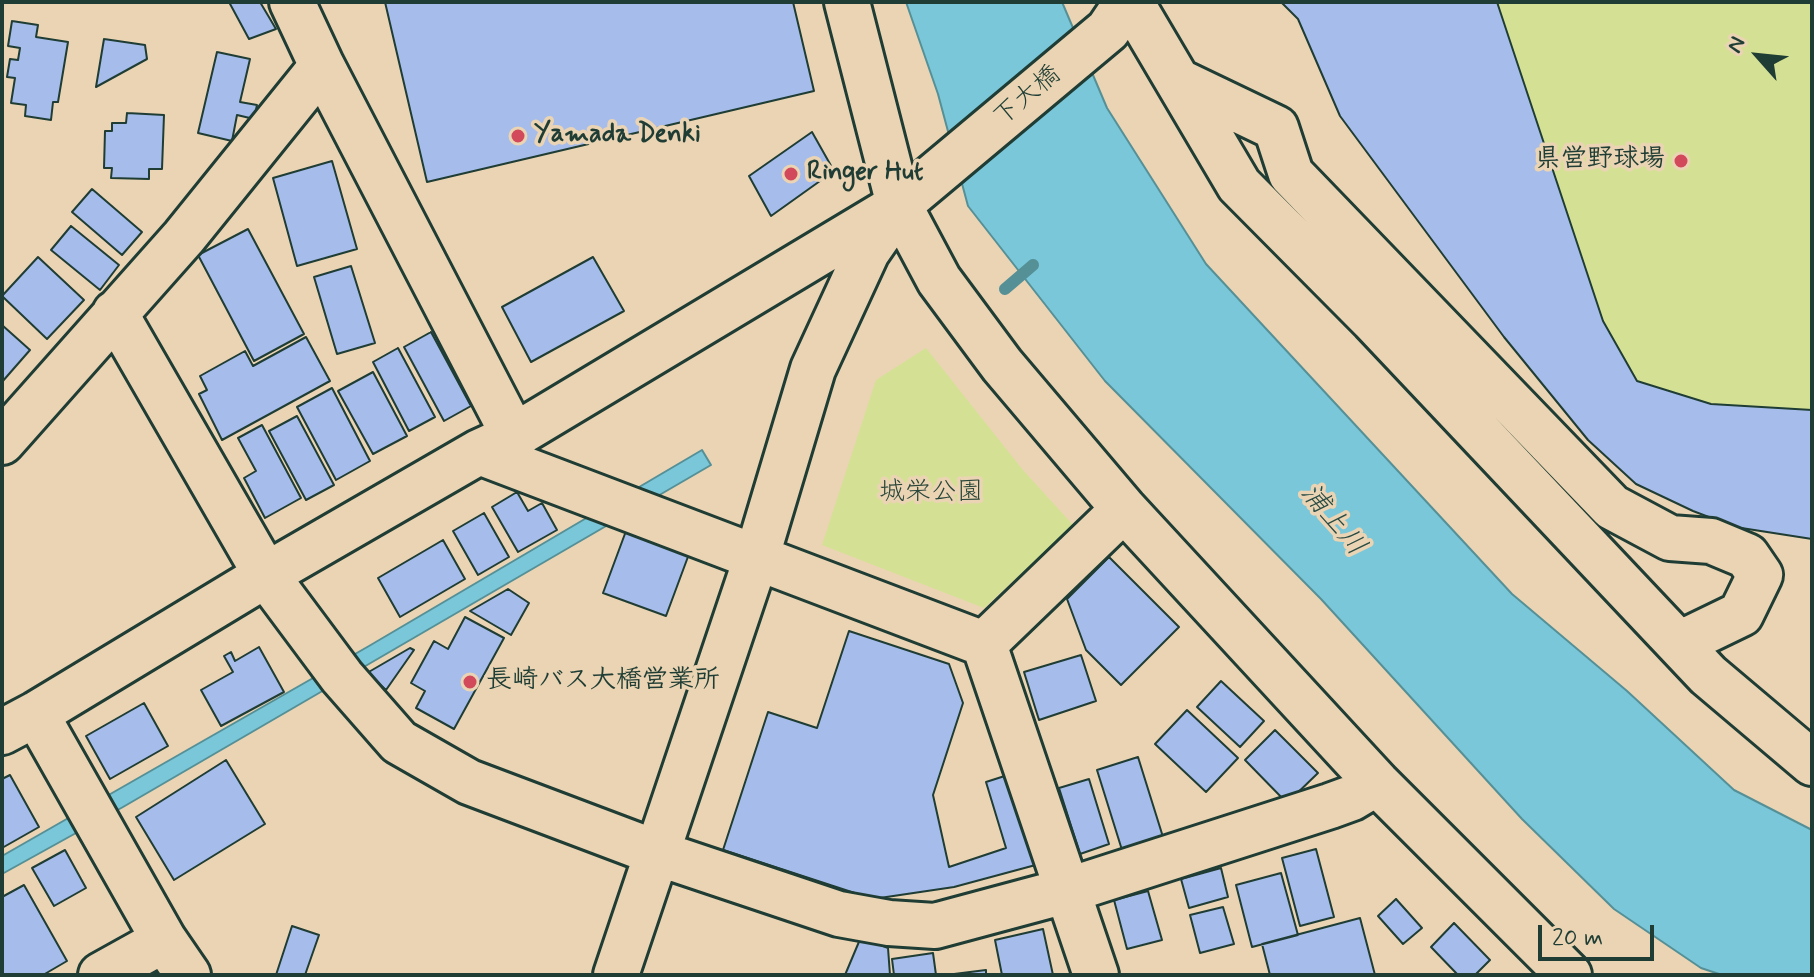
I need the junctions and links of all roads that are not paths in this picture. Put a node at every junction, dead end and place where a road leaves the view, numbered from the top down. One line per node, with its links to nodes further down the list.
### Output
1 (292, 2): 4 (street)
2 (847, 2): 6 (street)
3 (1122, 11): 5 (street); 6 (street, 下大橋)
4 (322, 66): 7 (street); 9 (street)
5 (1178, 81): 14 (street); 14 (street)
6 (899, 205): 9 (street); 10 (street); 11 (street)
7 (115, 313): 8 (street); 12 (street)
8 (2, 442)
9 (497, 444): 11 (street); 12 (street)
10 (1124, 509): 13 (street); 17 (street)
11 (757, 556): 13 (street); 18 (street)
12 (266, 575): 15 (street); 18 (street)
13 (984, 644): 19 (street)
14 (1679, 644): 16 (street)
15 (19, 723): 20 (street)
16 (1812, 763)
17 (1377, 783): 19 (street); 24 (street)
18 (657, 853): 19 (street); 22 (street)
19 (1069, 890): 23 (street)
20 (176, 958): 21 (street)
21 (101, 975)
22 (616, 975)
23 (1096, 975)
24 (1569, 975)

